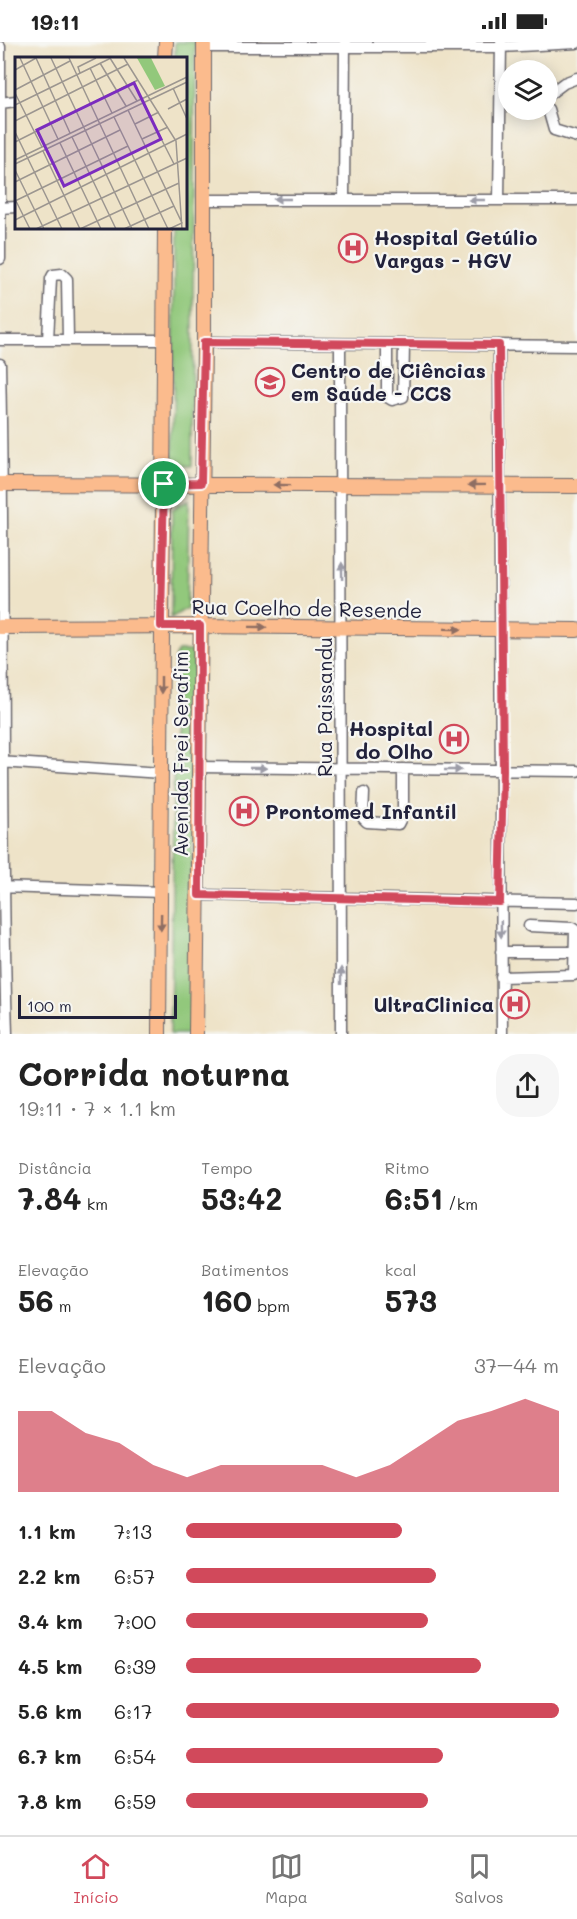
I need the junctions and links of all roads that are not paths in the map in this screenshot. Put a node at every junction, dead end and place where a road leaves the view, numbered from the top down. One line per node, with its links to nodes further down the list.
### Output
1 (166, 42): 7 (main road)
2 (577, 43): 3 (street)
3 (501, 44): 5 (street); 8 (street)
4 (204, 45): 5 (street); 17 (main road, Avenida Frei Serafim)
5 (345, 45): 16 (street)
6 (0, 47): 12 (street)
7 (165, 57)
8 (502, 60)
9 (577, 78): 10 (street)
10 (558, 87)
11 (15, 101): 12 (street)
12 (0, 103): 20 (street)
13 (503, 120): 18 (street)
14 (551, 120): 15 (street)
15 (577, 137)
16 (344, 199): 17 (street, one-way to 17); 18 (street, one-way to 16)
17 (204, 200): 27 (main road, Avenida Frei Serafim)
18 (499, 200): 19 (street)
19 (577, 200)
20 (0, 207): 22 (street)
21 (165, 230): 26 (main road, Avenida Frei Serafim)
22 (0, 259)
23 (0, 339): 24 (street)
24 (48, 340): 25 (street); 25 (street)
25 (68, 340): 26 (street)
26 (165, 340): 36 (main road, Avenida Frei Serafim)
27 (204, 342): 28 (street); 34 (main road, Avenida Frei Serafim)
28 (340, 345): 29 (street); 38 (street, Rua Paissandu)
29 (387, 345): 30 (street); 30 (street)
30 (404, 345): 31 (street)
31 (499, 345): 32 (street); 37 (street)
32 (577, 346)
33 (0, 364): 35 (street)
34 (201, 483): 36 (main road); 38 (main road, one-way to 34); 41 (main road, Avenida Frei Serafim)
35 (1, 484): 36 (main road); 42 (street)
36 (164, 484): 40 (main road, Avenida Frei Serafim)
37 (501, 485): 38 (main road, one-way to 38); 39 (main road); 44 (street)
38 (340, 486): 43 (street, Rua Paissandu, one-way to 38)
39 (577, 486)
40 (161, 626): 41 (main road, Rua Coelho de Resende); 42 (main road, Rua Coelho de Resende); 52 (main road, Avenida Frei Serafim, one-way to 52)
41 (200, 626): 43 (main road, Rua Coelho de Resende, one-way to 43); 47 (main road, Avenida Frei Serafim)
42 (2, 627): 46 (street)
43 (342, 628): 44 (main road, Rua Coelho de Resende, one-way to 44); 48 (street, Rua Paissandu)
44 (501, 629): 45 (main road, Rua Coelho de Resende); 50 (street)
45 (577, 630)
46 (1, 762): 52 (street); 54 (street)
47 (199, 767): 48 (street, one-way to 48); 56 (main road, Avenida Frei Serafim)
48 (343, 769): 49 (street); 57 (street, Rua Paissandu)
49 (403, 770): 50 (street, one-way to 50); 53 (street)
50 (503, 770): 51 (street); 58 (street)
51 (577, 771)
52 (161, 773): 55 (main road, Avenida Frei Serafim)
53 (364, 793)
54 (1, 887): 55 (street); 64 (street)
55 (161, 892): 65 (main road, Avenida Frei Serafim, one-way to 65)
56 (199, 895): 57 (street); 66 (main road, Avenida Frei Serafim)
57 (341, 899): 58 (street); 67 (street, Rua Paissandu, one-way to 57)
58 (500, 902): 59 (street); 61 (street, one-way to 61)
59 (577, 903)
60 (529, 926): 62 (street)
61 (501, 952): 62 (street); 63 (street)
62 (575, 952): 63 (street)
63 (501, 977): 68 (street)
64 (7, 1034)
65 (159, 1034)
66 (196, 1034)
67 (341, 1034)
68 (502, 1034)

